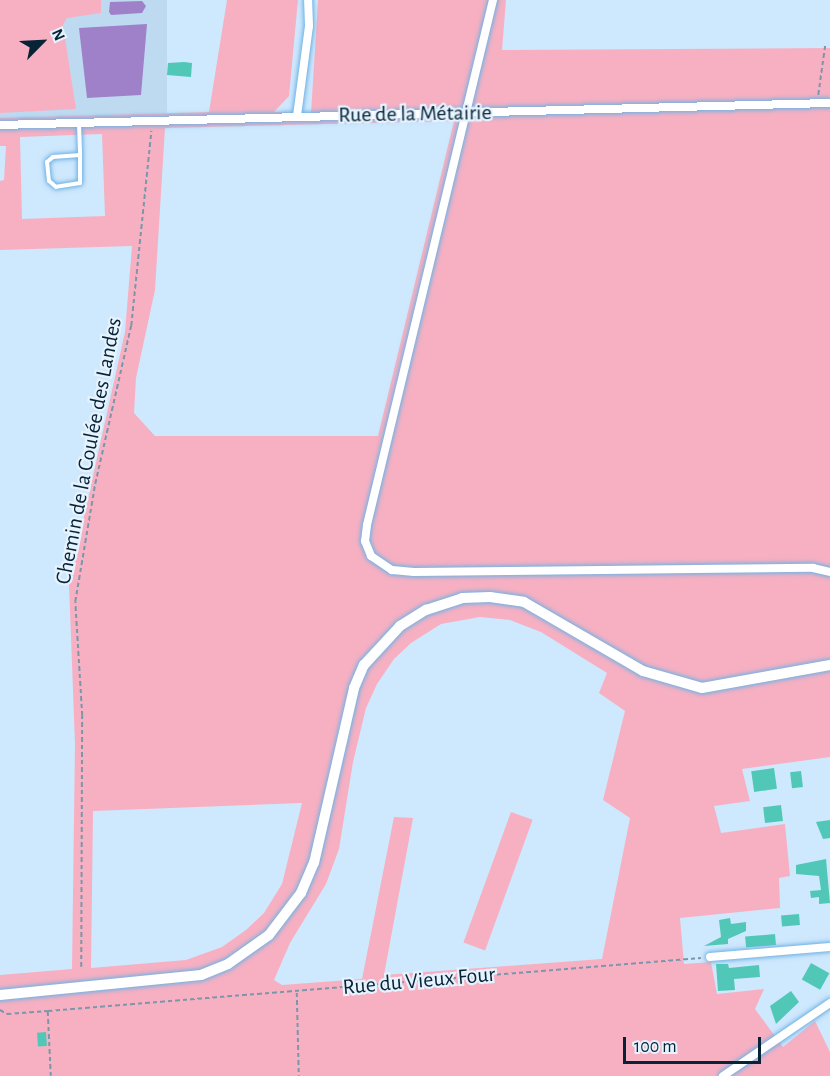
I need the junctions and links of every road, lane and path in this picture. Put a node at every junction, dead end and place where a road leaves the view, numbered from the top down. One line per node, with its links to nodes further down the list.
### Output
1 (308, 0): 7 (street)
2 (493, 0): 6 (street)
3 (825, 45): 5 (path)
4 (830, 103): 5 (street, Rue de la Métairie)
5 (817, 104): 6 (street, Rue de la Métairie)
6 (466, 113): 7 (street, Rue de la Métairie); 12 (street)
7 (297, 116): 8 (street, Rue de la Métairie)
8 (150, 121): 9 (street, Rue de la Métairie); 16 (path, Chemin de la Coulée des Landes)
9 (79, 123): 10 (street, Rue de la Métairie); 11 (lane)
10 (0, 125)
11 (80, 155): 11 (lane)
12 (830, 572)
13 (830, 665): 18 (street)
14 (830, 947): 15 (street)
15 (710, 957): 17 (path, Rue du Vieux Four)
16 (81, 967)
17 (297, 992): 21 (path, Rue du Vieux Four); 23 (path)
18 (0, 994)
19 (830, 1003): 24 (street)
20 (0, 1010): 21 (path, Rue du Vieux Four)
21 (48, 1011): 22 (path)
22 (51, 1076)
23 (299, 1076)
24 (723, 1076)

